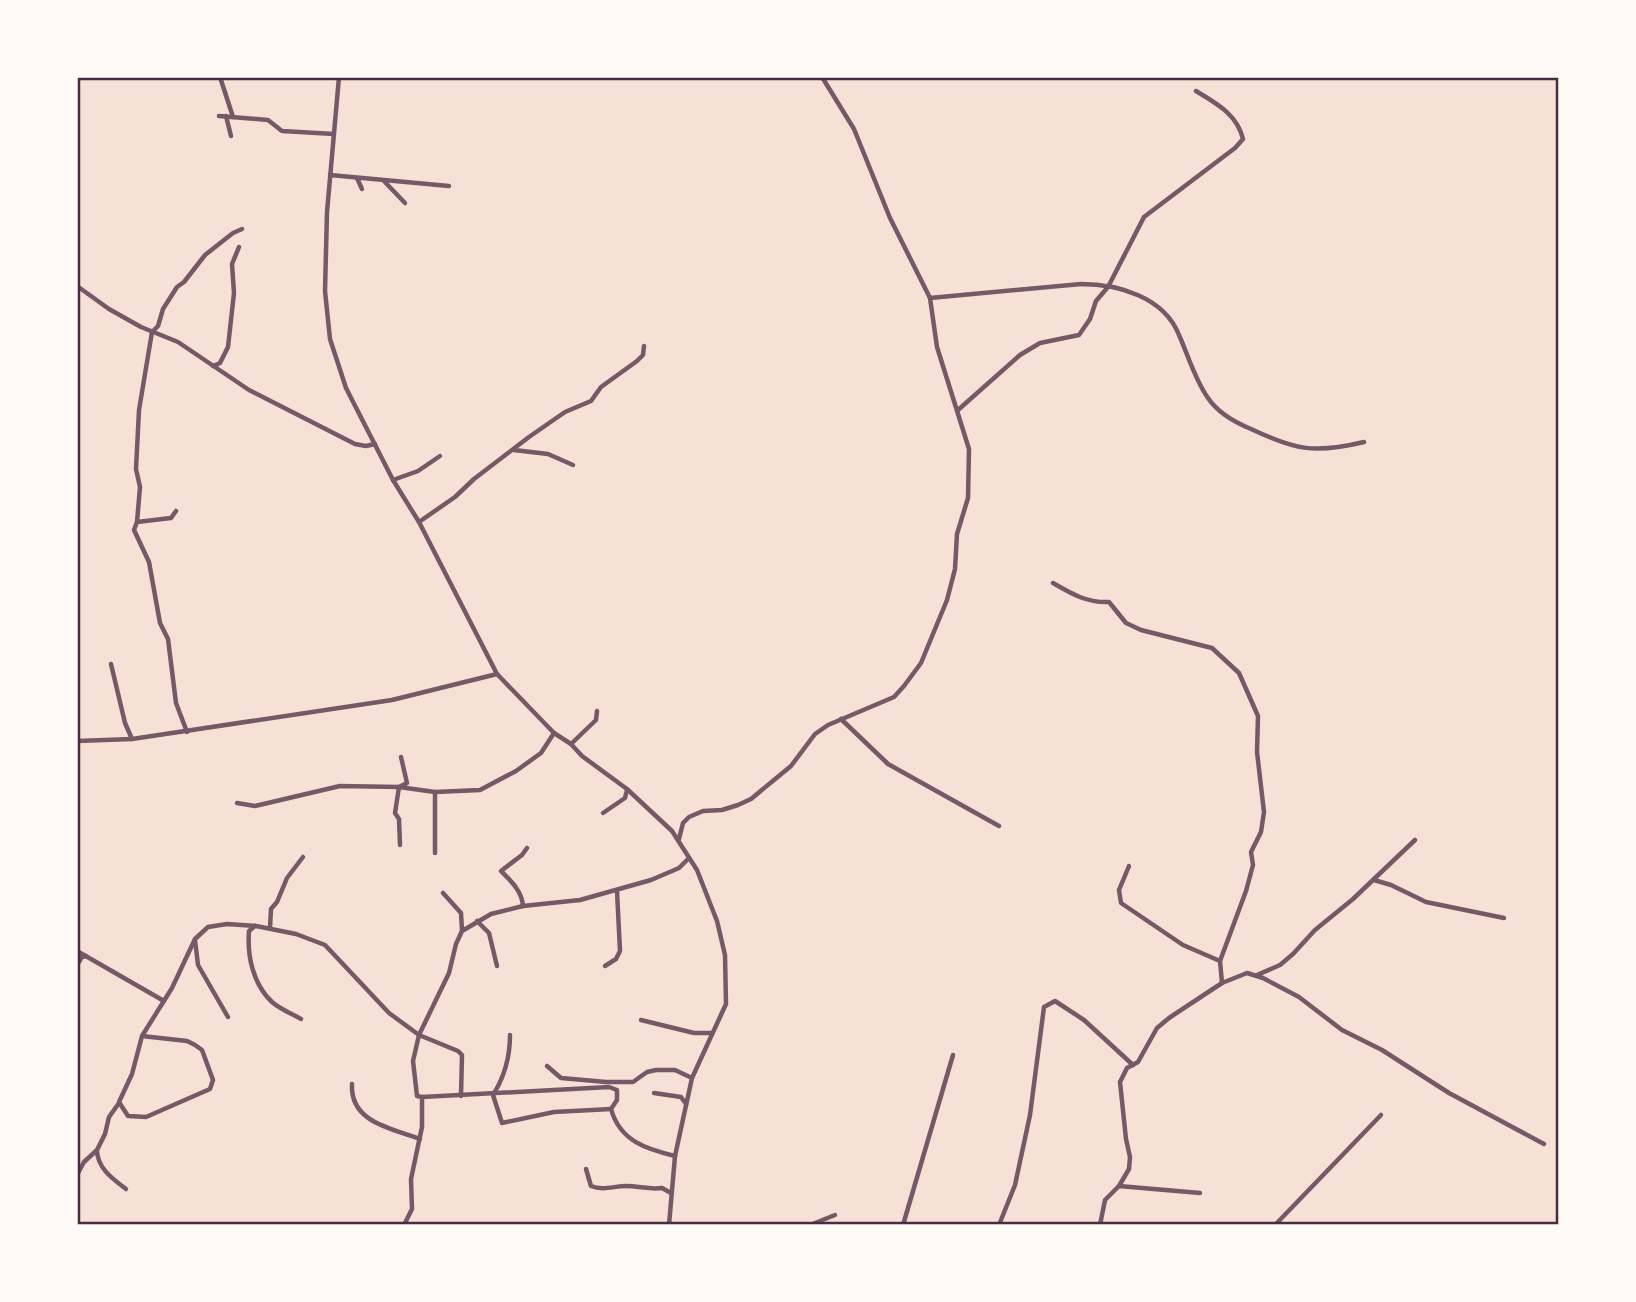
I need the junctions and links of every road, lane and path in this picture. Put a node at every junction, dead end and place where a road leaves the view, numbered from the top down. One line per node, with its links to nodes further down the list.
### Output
1 (220, 77): 7 (street)
2 (339, 77): 8 (street)
3 (822, 77): 20 (street)
4 (1196, 91): 19 (street)
5 (219, 116): 6 (street)
6 (226, 116): 7 (street); 9 (street)
7 (233, 117): 8 (street)
8 (334, 134): 10 (street)
9 (231, 136)
10 (330, 175): 11 (street); 26 (street)
11 (357, 177): 12 (street); 14 (street)
12 (383, 180): 13 (street); 15 (street)
13 (449, 186)
14 (362, 188)
15 (405, 203)
16 (242, 229): 21 (street)
17 (239, 247): 23 (street)
18 (77, 286): 21 (street)
19 (1108, 287): 20 (street); 24 (street); 25 (street)
20 (930, 298): 24 (street)
21 (152, 332): 23 (street); 32 (street)
22 (644, 346): 27 (street)
23 (212, 367): 26 (street)
24 (958, 410): 38 (street)
25 (1364, 442)
26 (375, 444): 30 (street)
27 (513, 450): 29 (street); 33 (street)
28 (440, 457): 30 (street)
29 (573, 465)
30 (393, 481): 33 (street)
31 (176, 511): 32 (street)
32 (137, 522): 39 (street)
33 (419, 522): 36 (street)
34 (1053, 583): 71 (street)
35 (111, 664): 41 (street)
36 (497, 674): 39 (street); 40 (street)
37 (597, 711): 43 (street)
38 (841, 719): 50 (street); 51 (street)
39 (187, 732): 41 (street)
40 (554, 733): 43 (street); 47 (street)
41 (132, 739): 42 (street)
42 (77, 741)
43 (572, 744): 46 (street)
44 (401, 757): 45 (street)
45 (399, 787): 47 (street); 48 (street); 53 (street)
46 (627, 789): 49 (street); 51 (street)
47 (435, 792): 55 (street)
48 (237, 803)
49 (603, 813)
50 (999, 826)
51 (679, 840): 56 (street)
52 (1415, 840): 59 (street)
53 (400, 845)
54 (527, 848): 62 (street)
55 (435, 853)
56 (689, 857): 60 (street); 81 (street)
57 (303, 858): 66 (street)
58 (1129, 866): 71 (street)
59 (1373, 880): 63 (street); 75 (street)
60 (617, 891): 62 (street); 73 (street)
61 (443, 892): 67 (street)
62 (523, 906): 64 (street)
63 (1504, 918)
64 (477, 921): 67 (street); 74 (street)
65 (256, 926): 66 (street); 68 (street); 79 (street)
66 (270, 928): 82 (street)
67 (462, 931): 82 (street)
68 (195, 939): 77 (street); 78 (street)
69 (77, 949): 70 (street)
70 (88, 956): 72 (street); 77 (street)
71 (1220, 961): 76 (street)
72 (77, 965)
73 (605, 966)
74 (497, 967)
75 (1256, 975): 76 (street); 99 (street)
76 (1222, 983): 86 (street)
77 (164, 1001): 84 (street)
78 (228, 1017)
79 (301, 1019)
80 (641, 1020): 81 (street)
81 (712, 1033): 88 (street)
82 (419, 1035): 92 (street); 93 (street)
83 (510, 1035): 91 (street)
84 (142, 1037): 94 (street); 94 (street)
85 (953, 1055): 112 (street)
86 (1133, 1065): 104 (street); 113 (street)
87 (547, 1066): 88 (street)
88 (692, 1078): 95 (street)
89 (352, 1084): 98 (street)
90 (654, 1093): 95 (street)
91 (493, 1095): 92 (street); 96 (street); 96 (street)
92 (461, 1096): 93 (street)
93 (422, 1097): 98 (street)
94 (119, 1102): 100 (street)
95 (686, 1104): 101 (street)
96 (611, 1109): 101 (street)
97 (1381, 1115): 115 (street)
98 (420, 1139): 109 (street)
99 (1544, 1144)
100 (97, 1150): 103 (street); 105 (street)
101 (676, 1156): 106 (street)
102 (586, 1168): 106 (street)
103 (77, 1175)
104 (1119, 1186): 107 (street); 114 (street)
105 (126, 1189)
106 (671, 1193): 110 (street)
107 (1200, 1193)
108 (835, 1215): 111 (street)
109 (404, 1225)
110 (668, 1225)
111 (810, 1225)
112 (903, 1225)
113 (999, 1225)
114 (1100, 1225)
115 (1275, 1225)

